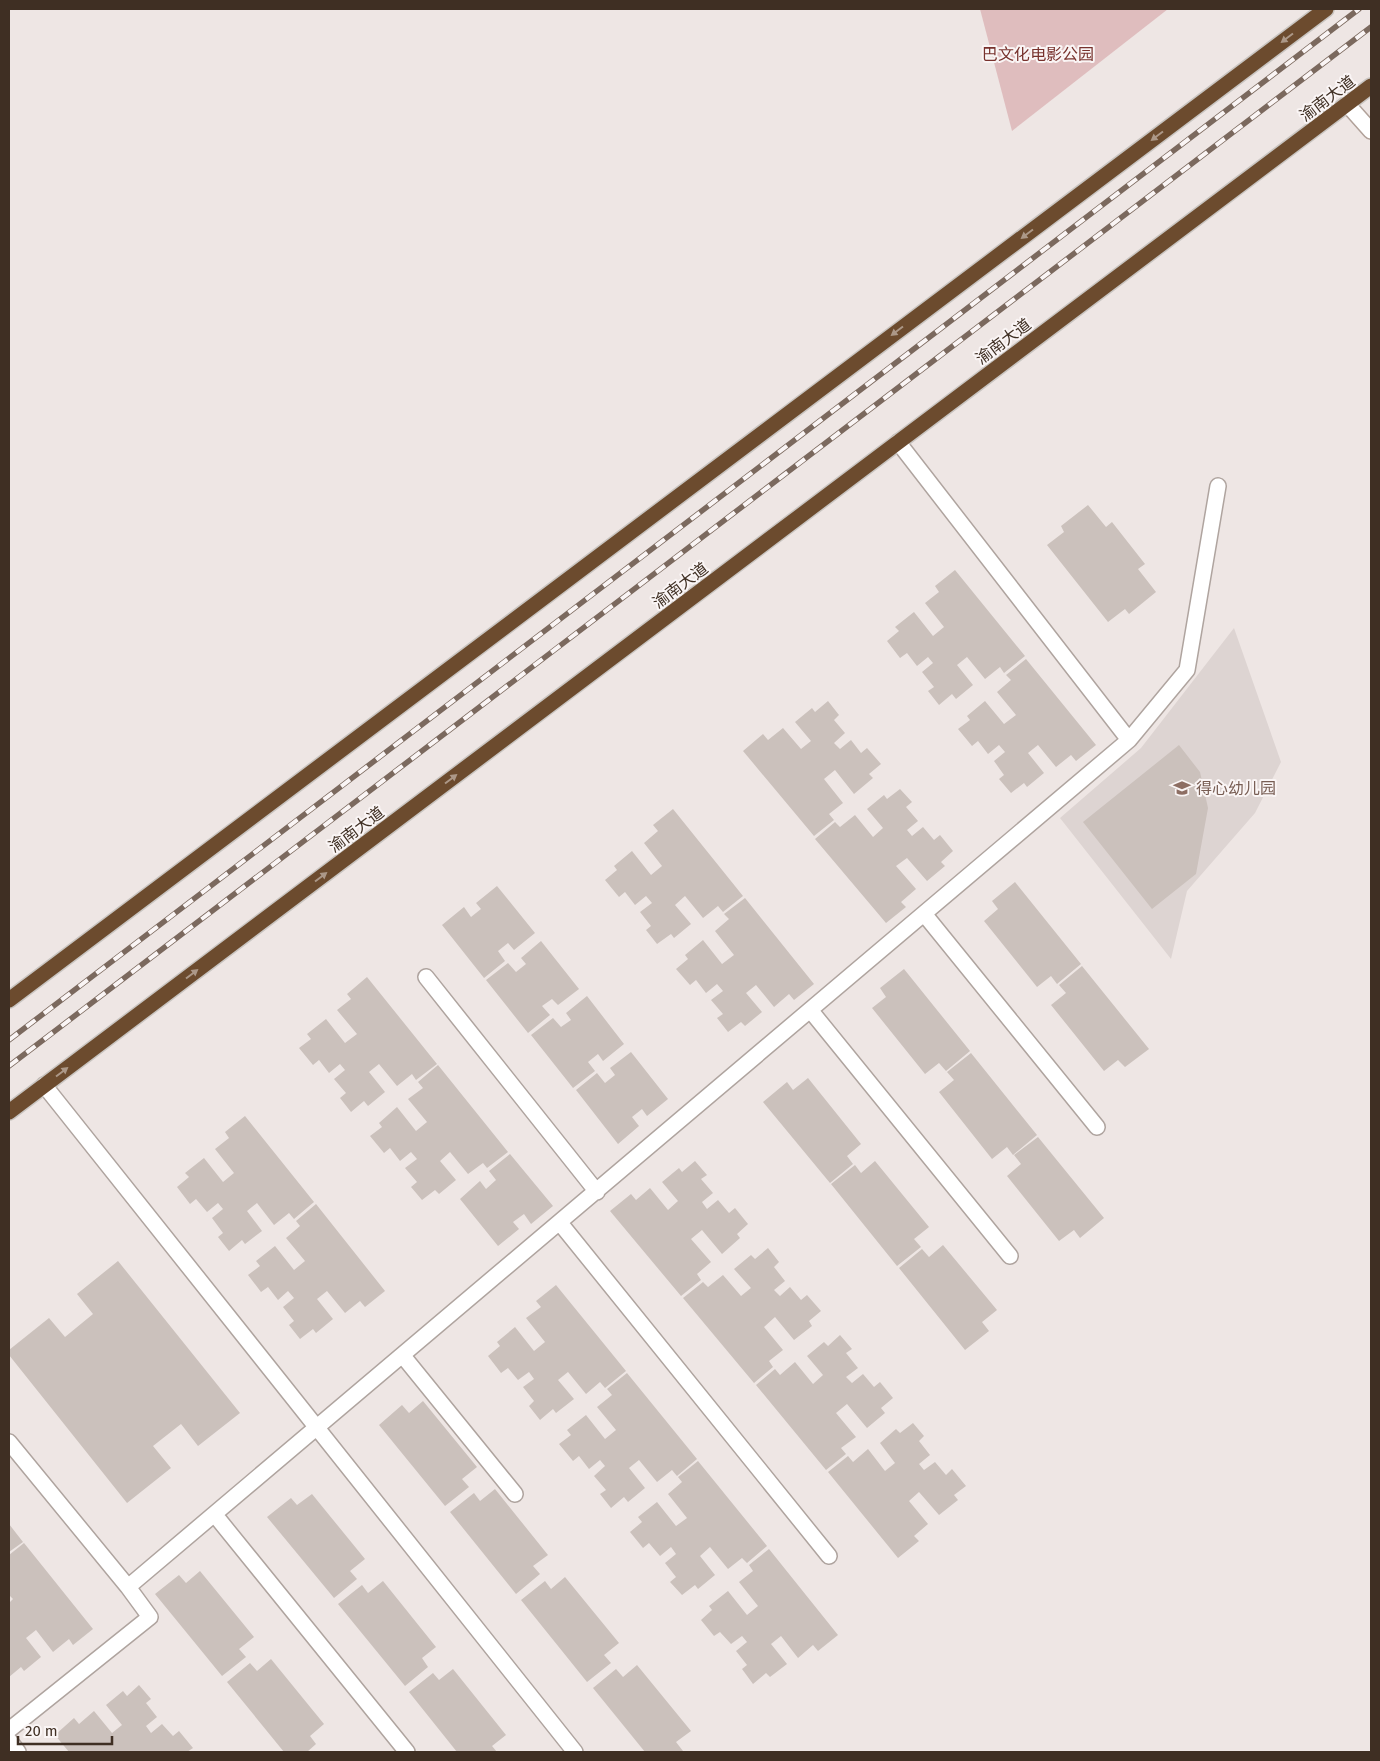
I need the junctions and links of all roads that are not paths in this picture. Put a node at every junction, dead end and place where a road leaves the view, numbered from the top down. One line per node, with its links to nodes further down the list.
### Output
1 (1326, 9): 10 (highway, one-way to 10)
2 (1371, 86): 3 (highway, 渝南大道)
3 (1347, 104): 4 (street); 5 (highway, 渝南大道)
4 (1371, 131)
5 (898, 442): 7 (street); 12 (highway, 渝南大道, one-way to 5)
6 (1218, 486): 7 (street)
7 (1129, 740): 8 (street)
8 (925, 915): 11 (street); 14 (street)
9 (426, 977): 15 (street)
10 (9, 1000)
11 (812, 1011): 15 (street); 17 (street)
12 (44, 1085): 13 (highway, 渝南大道); 19 (street)
13 (9, 1112)
14 (1097, 1127)
15 (597, 1192): 16 (street)
16 (560, 1223): 18 (street); 23 (street)
17 (1010, 1256)
18 (403, 1356): 19 (street); 21 (street)
19 (317, 1428): 22 (street); 29 (street)
20 (9, 1442): 24 (street)
21 (515, 1494)
22 (215, 1515): 24 (street); 28 (street)
23 (829, 1556)
24 (128, 1588): 25 (street)
25 (9, 1730)
26 (9, 1740): 27 (street)
27 (18, 1752)
28 (407, 1752)
29 (575, 1752)

